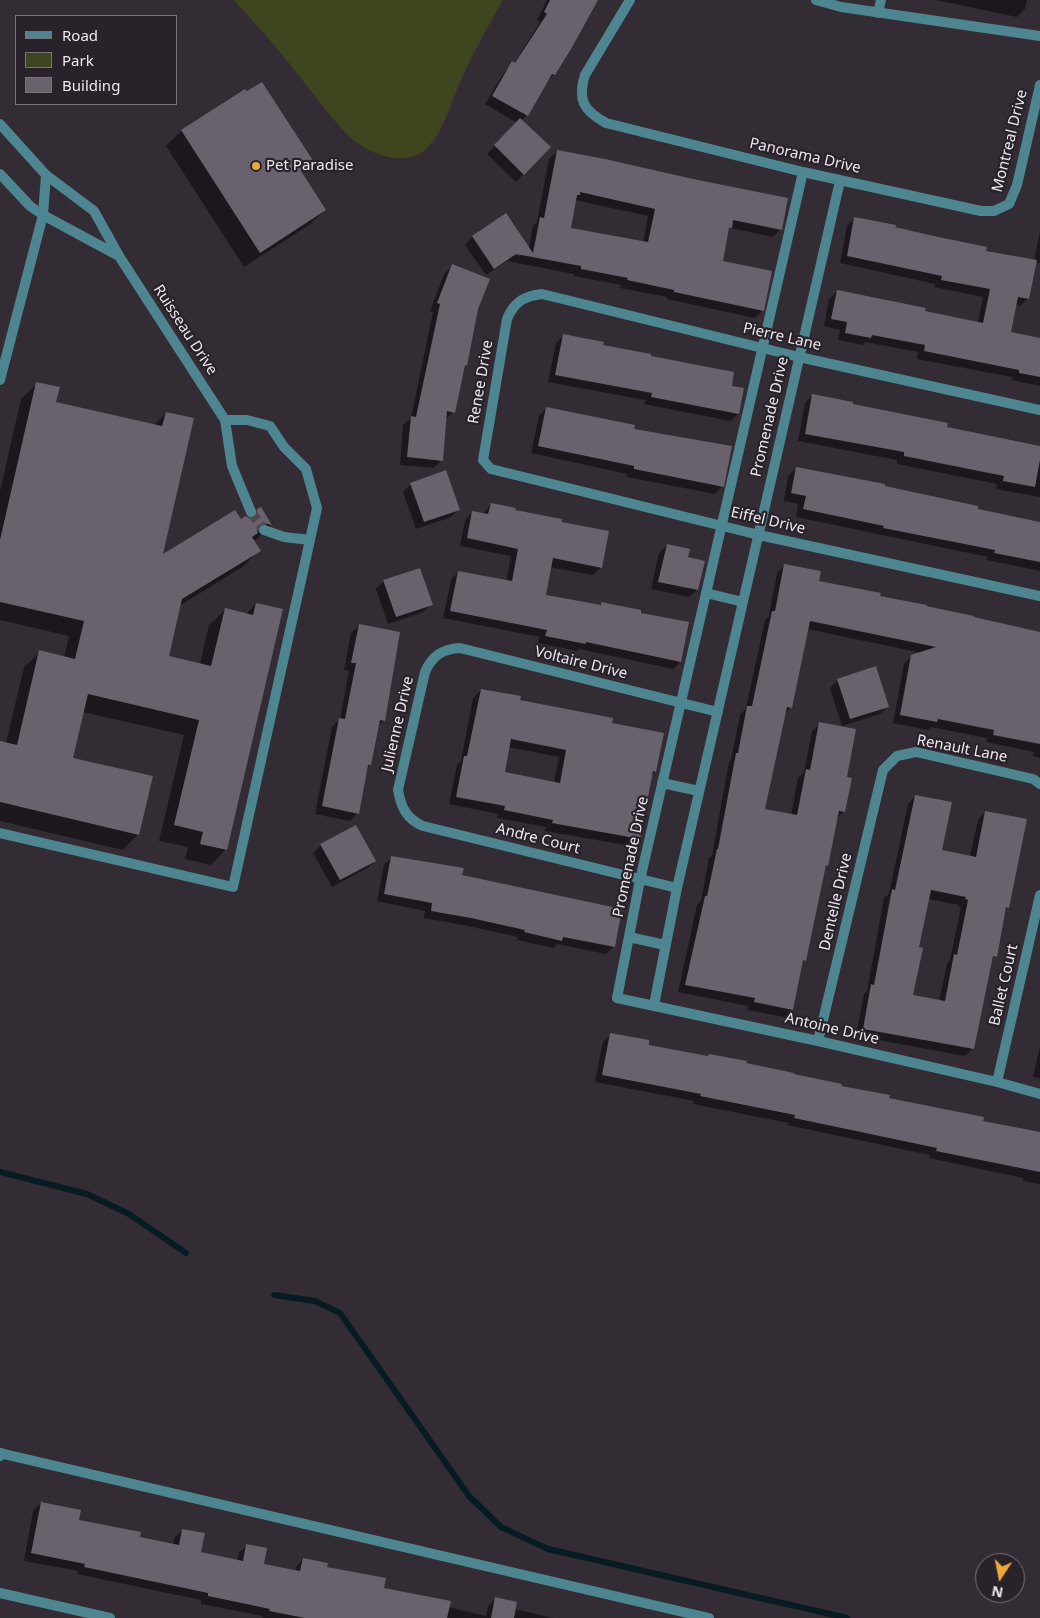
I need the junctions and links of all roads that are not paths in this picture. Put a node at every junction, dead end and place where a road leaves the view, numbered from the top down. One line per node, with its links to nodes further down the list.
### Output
1 (630, 0): 9 (street, Panorama Drive)
2 (816, 0): 4 (street)
3 (881, 0): 5 (street)
4 (842, 4): 5 (street)
5 (878, 13): 6 (street)
6 (1040, 36)
7 (1040, 85): 13 (street, Montreal Drive)
8 (0, 124): 11 (street, Ruisseau Drive)
9 (803, 172): 12 (street, Panorama Drive); 17 (street, Promenade Drive)
10 (0, 174): 14 (street, Ruisseau Drive)
11 (46, 175): 14 (street); 15 (street, Ruisseau Drive)
12 (840, 181): 13 (street, Panorama Drive); 18 (street, Promenade Drive)
13 (1010, 204)
14 (43, 215): 15 (street, Ruisseau Drive); 19 (street)
15 (119, 256): 21 (street, Ruisseau Drive)
16 (519, 301): 17 (street, Pierre Lane); 22 (street, Renee Drive)
17 (763, 348): 18 (street, Pierre Lane); 24 (street, Promenade Drive)
18 (800, 357): 20 (street, Pierre Lane); 26 (street, Promenade Drive)
19 (0, 380)
20 (1040, 410)
21 (225, 420): 23 (street, Ruisseau Drive); 27 (street)
22 (491, 469): 24 (street, Eiffel Drive)
23 (251, 512)
24 (722, 526): 26 (street, Eiffel Drive); 28 (street, Promenade Drive)
25 (264, 530): 27 (street)
26 (758, 535): 29 (street, Eiffel Drive); 30 (street, Promenade Drive)
27 (310, 540): 39 (street)
28 (706, 593): 30 (street); 32 (street, Promenade Drive)
29 (1040, 596)
30 (743, 602): 33 (street, Promenade Drive)
31 (438, 654): 32 (street, Voltaire Drive); 38 (street, Julienne Drive)
32 (681, 703): 33 (street, Voltaire Drive); 35 (street, Promenade Drive)
33 (718, 712): 37 (street, Promenade Drive)
34 (883, 770): 36 (street, Renault Lane); 47 (street, Dentelle Drive)
35 (662, 783): 37 (street, Promenade Drive); 40 (street, Promenade Drive)
36 (1040, 784)
37 (699, 791): 41 (street, Promenade Drive)
38 (401, 804): 40 (street, Andre Court)
39 (0, 833)
40 (640, 880): 41 (street, Andre Court); 43 (street, Promenade Drive)
41 (677, 888): 44 (street, Promenade Drive)
42 (1040, 895): 48 (street, Ballet Court)
43 (628, 937): 44 (street, Promenade Drive); 45 (street, Promenade Drive)
44 (666, 945): 46 (street, Promenade Drive)
45 (616, 998): 46 (street, Antoine Drive)
46 (654, 1005): 47 (street, Antoine Drive)
47 (818, 1041): 48 (street, Antoine Drive)
48 (997, 1082): 49 (street, Antoine Drive)
49 (1040, 1094)
50 (0, 1454): 53 (street)
51 (0, 1592): 52 (street)
52 (110, 1618)
53 (709, 1618)

